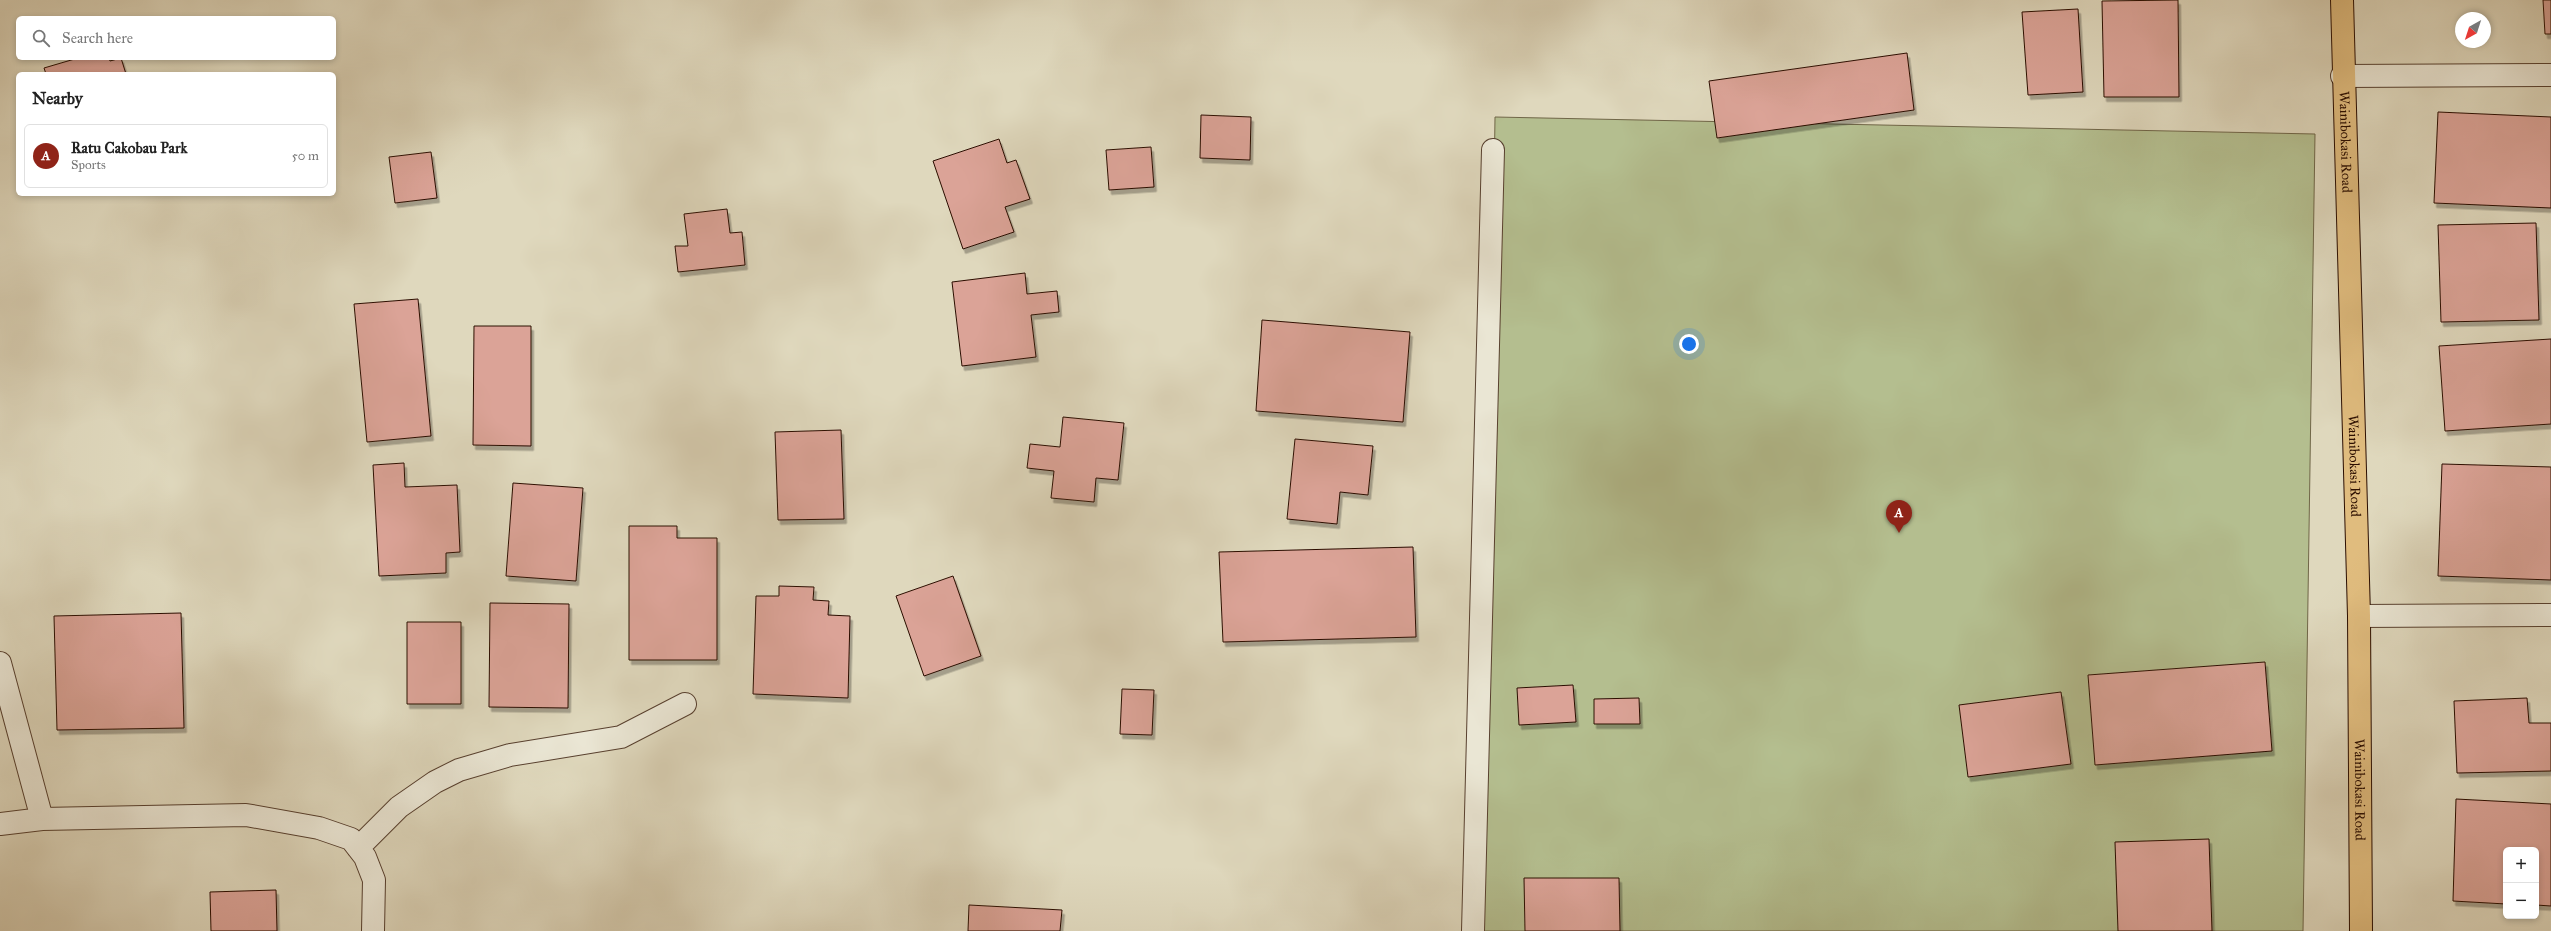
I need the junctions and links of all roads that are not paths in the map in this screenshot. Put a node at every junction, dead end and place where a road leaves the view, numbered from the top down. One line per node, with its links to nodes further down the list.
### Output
1 (2342, 0): 3 (main road, Wainibokasi Road)
2 (2551, 75): 3 (street)
3 (2342, 76): 6 (main road, Wainibokasi Road)
4 (1493, 150): 13 (street)
5 (2551, 615): 6 (street)
6 (2359, 616): 14 (main road, Wainibokasi Road)
7 (0, 663): 9 (street)
8 (685, 704): 11 (street)
9 (42, 819): 10 (street); 11 (street)
10 (0, 824)
11 (358, 848): 12 (street)
12 (372, 931)
13 (1473, 931)
14 (2361, 931)

